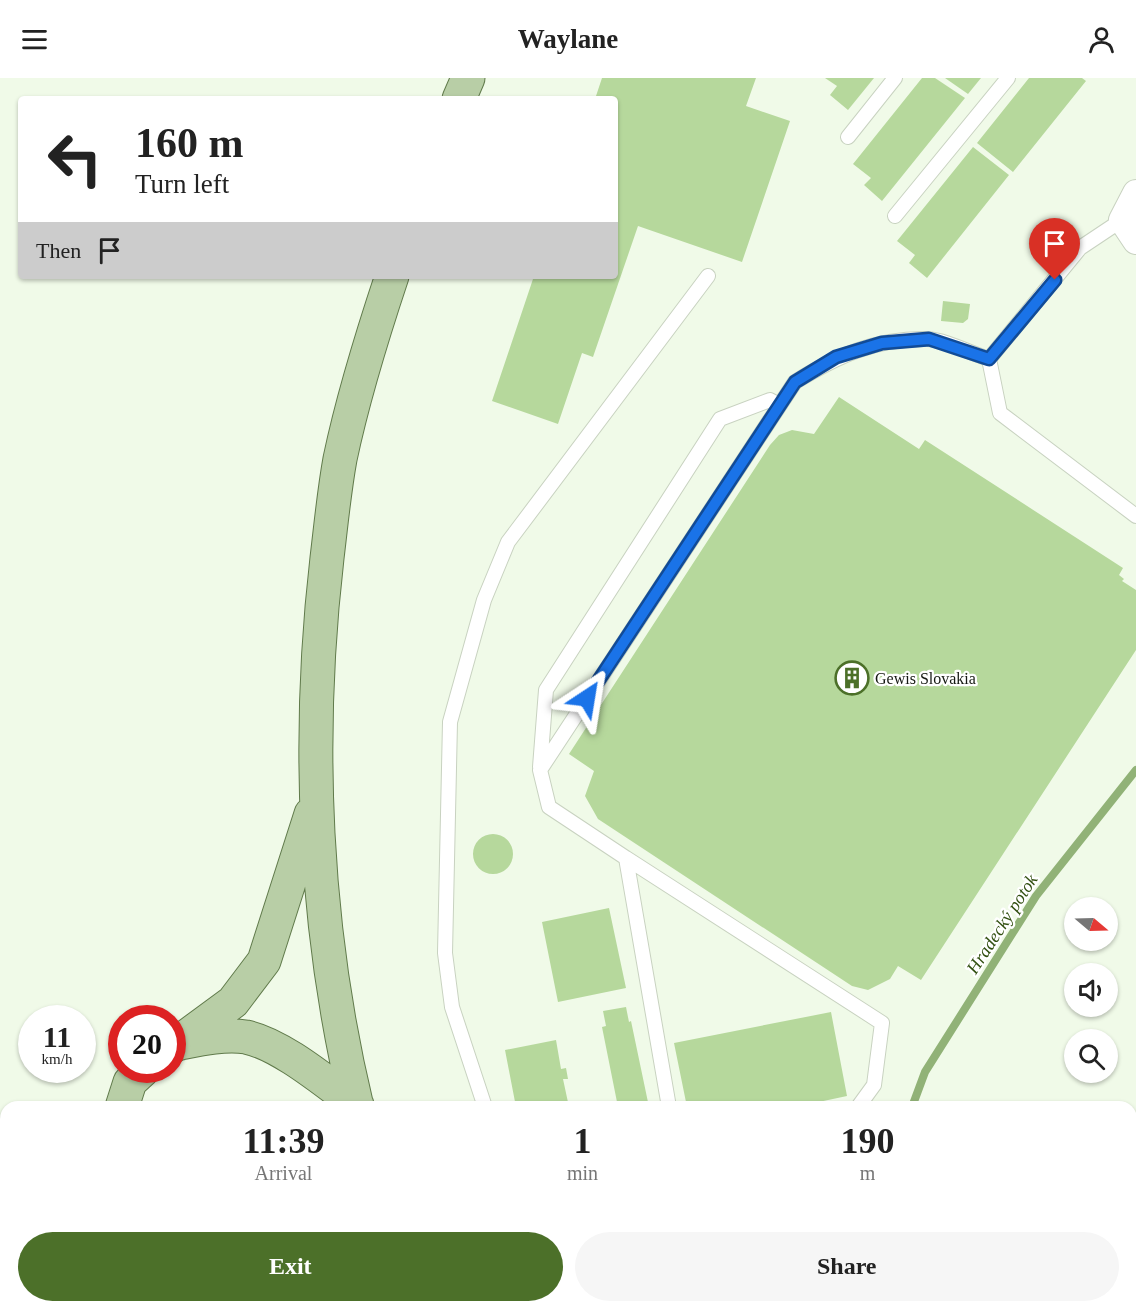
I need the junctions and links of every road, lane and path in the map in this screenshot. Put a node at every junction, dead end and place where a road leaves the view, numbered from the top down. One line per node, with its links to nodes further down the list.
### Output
1 (468, 78): 4 (main road)
2 (895, 78): 5 (lane)
3 (1008, 78): 7 (lane)
4 (460, 96)
5 (848, 138)
6 (1136, 193): 8 (street)
7 (896, 216)
8 (1129, 230): 11 (lane)
9 (708, 276): 23 (lane)
10 (391, 279): 15 (main road)
11 (989, 359): 12 (lane); 13 (lane)
12 (779, 405): 14 (lane); 14 (lane)
13 (1136, 516)
14 (540, 770): 16 (lane)
15 (316, 798): 17 (main road); 22 (main road)
16 (626, 858): 24 (lane); 25 (lane)
17 (186, 1037)
18 (186, 1043): 21 (main road)
19 (130, 1083): 20 (main road)
20 (124, 1101)
21 (351, 1101)
22 (356, 1101)
23 (483, 1101)
24 (668, 1101)
25 (862, 1101)

